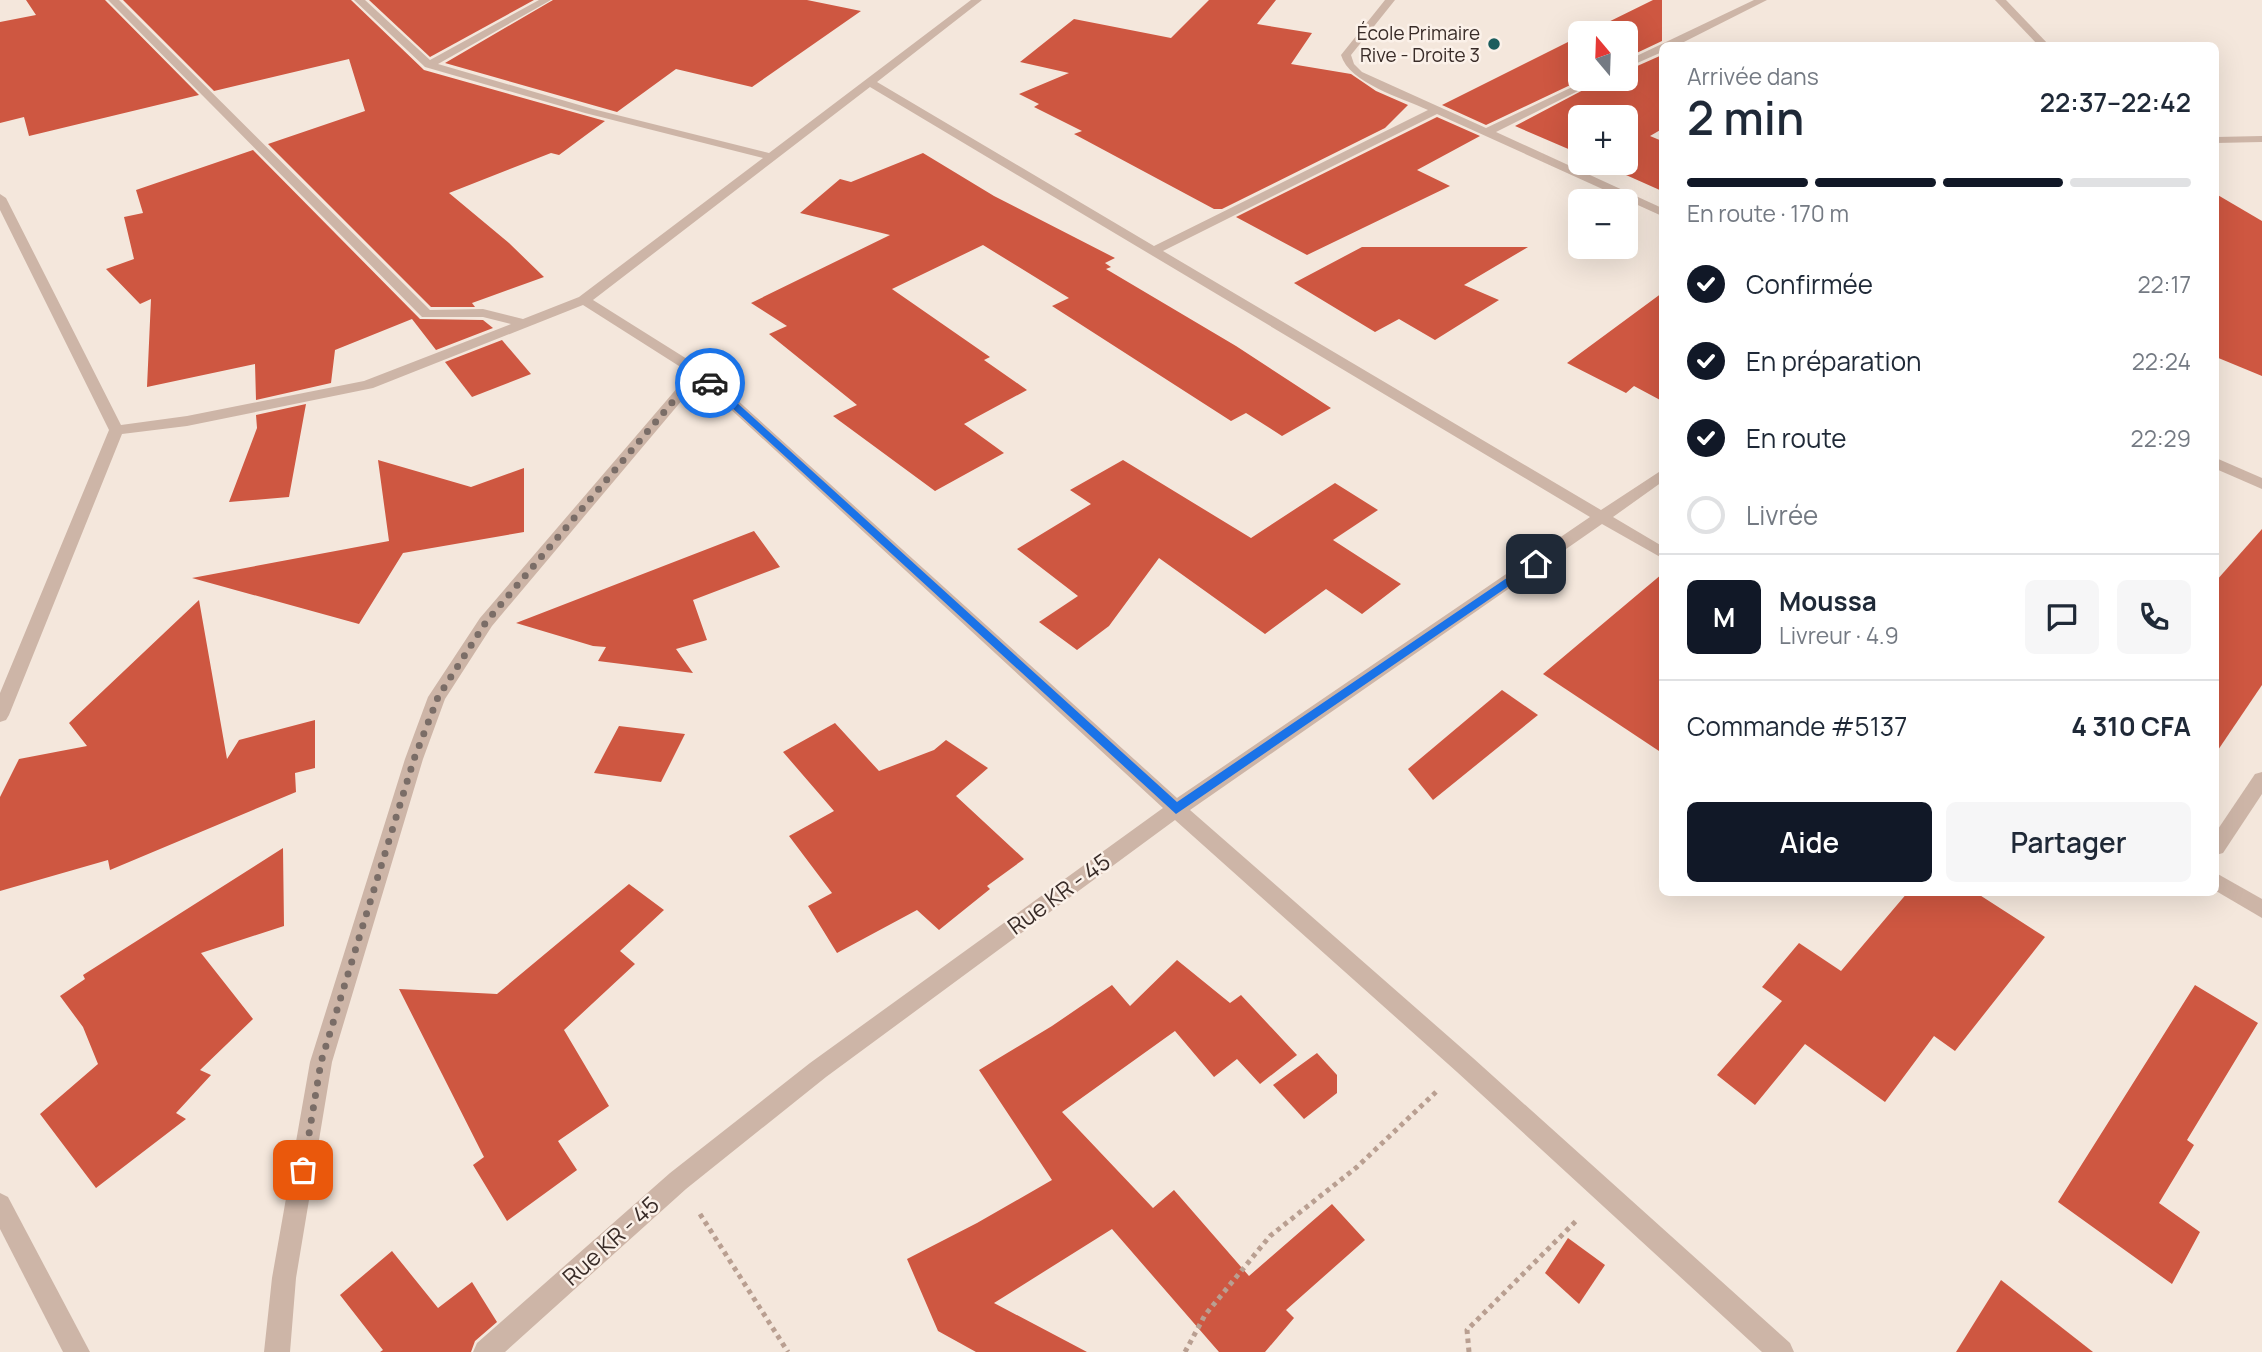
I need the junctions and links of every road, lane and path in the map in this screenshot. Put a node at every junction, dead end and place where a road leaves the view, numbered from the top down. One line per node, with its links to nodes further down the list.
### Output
1 (113, 0): 24 (street)
2 (359, 0): 12 (street)
3 (546, 0): 12 (street)
4 (977, 0): 13 (street)
5 (1390, 0): 15 (street)
6 (1762, 0): 8 (street)
7 (2000, 0): 9 (street)
8 (1675, 42)
9 (2041, 42)
10 (1659, 50): 11 (street)
11 (1638, 59)
12 (429, 65): 19 (street)
13 (871, 83): 19 (street); 22 (street)
14 (1573, 91): 16 (street)
15 (1436, 110): 16 (street); 22 (street)
16 (1487, 132): 21 (street)
17 (2262, 139): 18 (street)
18 (2219, 140)
19 (772, 157): 23 (street)
20 (0, 198): 26 (street)
21 (1659, 211)
22 (1153, 251): 30 (street)
23 (584, 300): 24 (street); 25 (street)
24 (526, 324): 26 (street)
25 (698, 372): 34 (street); 43 (street)
26 (117, 430): 32 (street)
27 (2219, 465): 29 (street)
28 (1659, 477): 30 (street, Rue KR - 45)
29 (2262, 485)
30 (1604, 518): 31 (street); 34 (street, Rue KR - 45)
31 (1659, 551)
32 (0, 715)
33 (2262, 779): 35 (street)
34 (1176, 809): 38 (street); 39 (street, Rue KR - 45)
35 (2219, 843)
36 (2219, 883): 37 (street)
37 (2262, 909)
38 (1465, 1065): 40 (street); 46 (path)
39 (678, 1181): 44 (street, Rue KR - 45); 45 (path)
40 (1605, 1192): 47 (path); 48 (street)
41 (0, 1205): 42 (street)
42 (77, 1352)
43 (276, 1352)
44 (486, 1352)
45 (788, 1352)
46 (1185, 1352)
47 (1469, 1352)
48 (1781, 1352)

